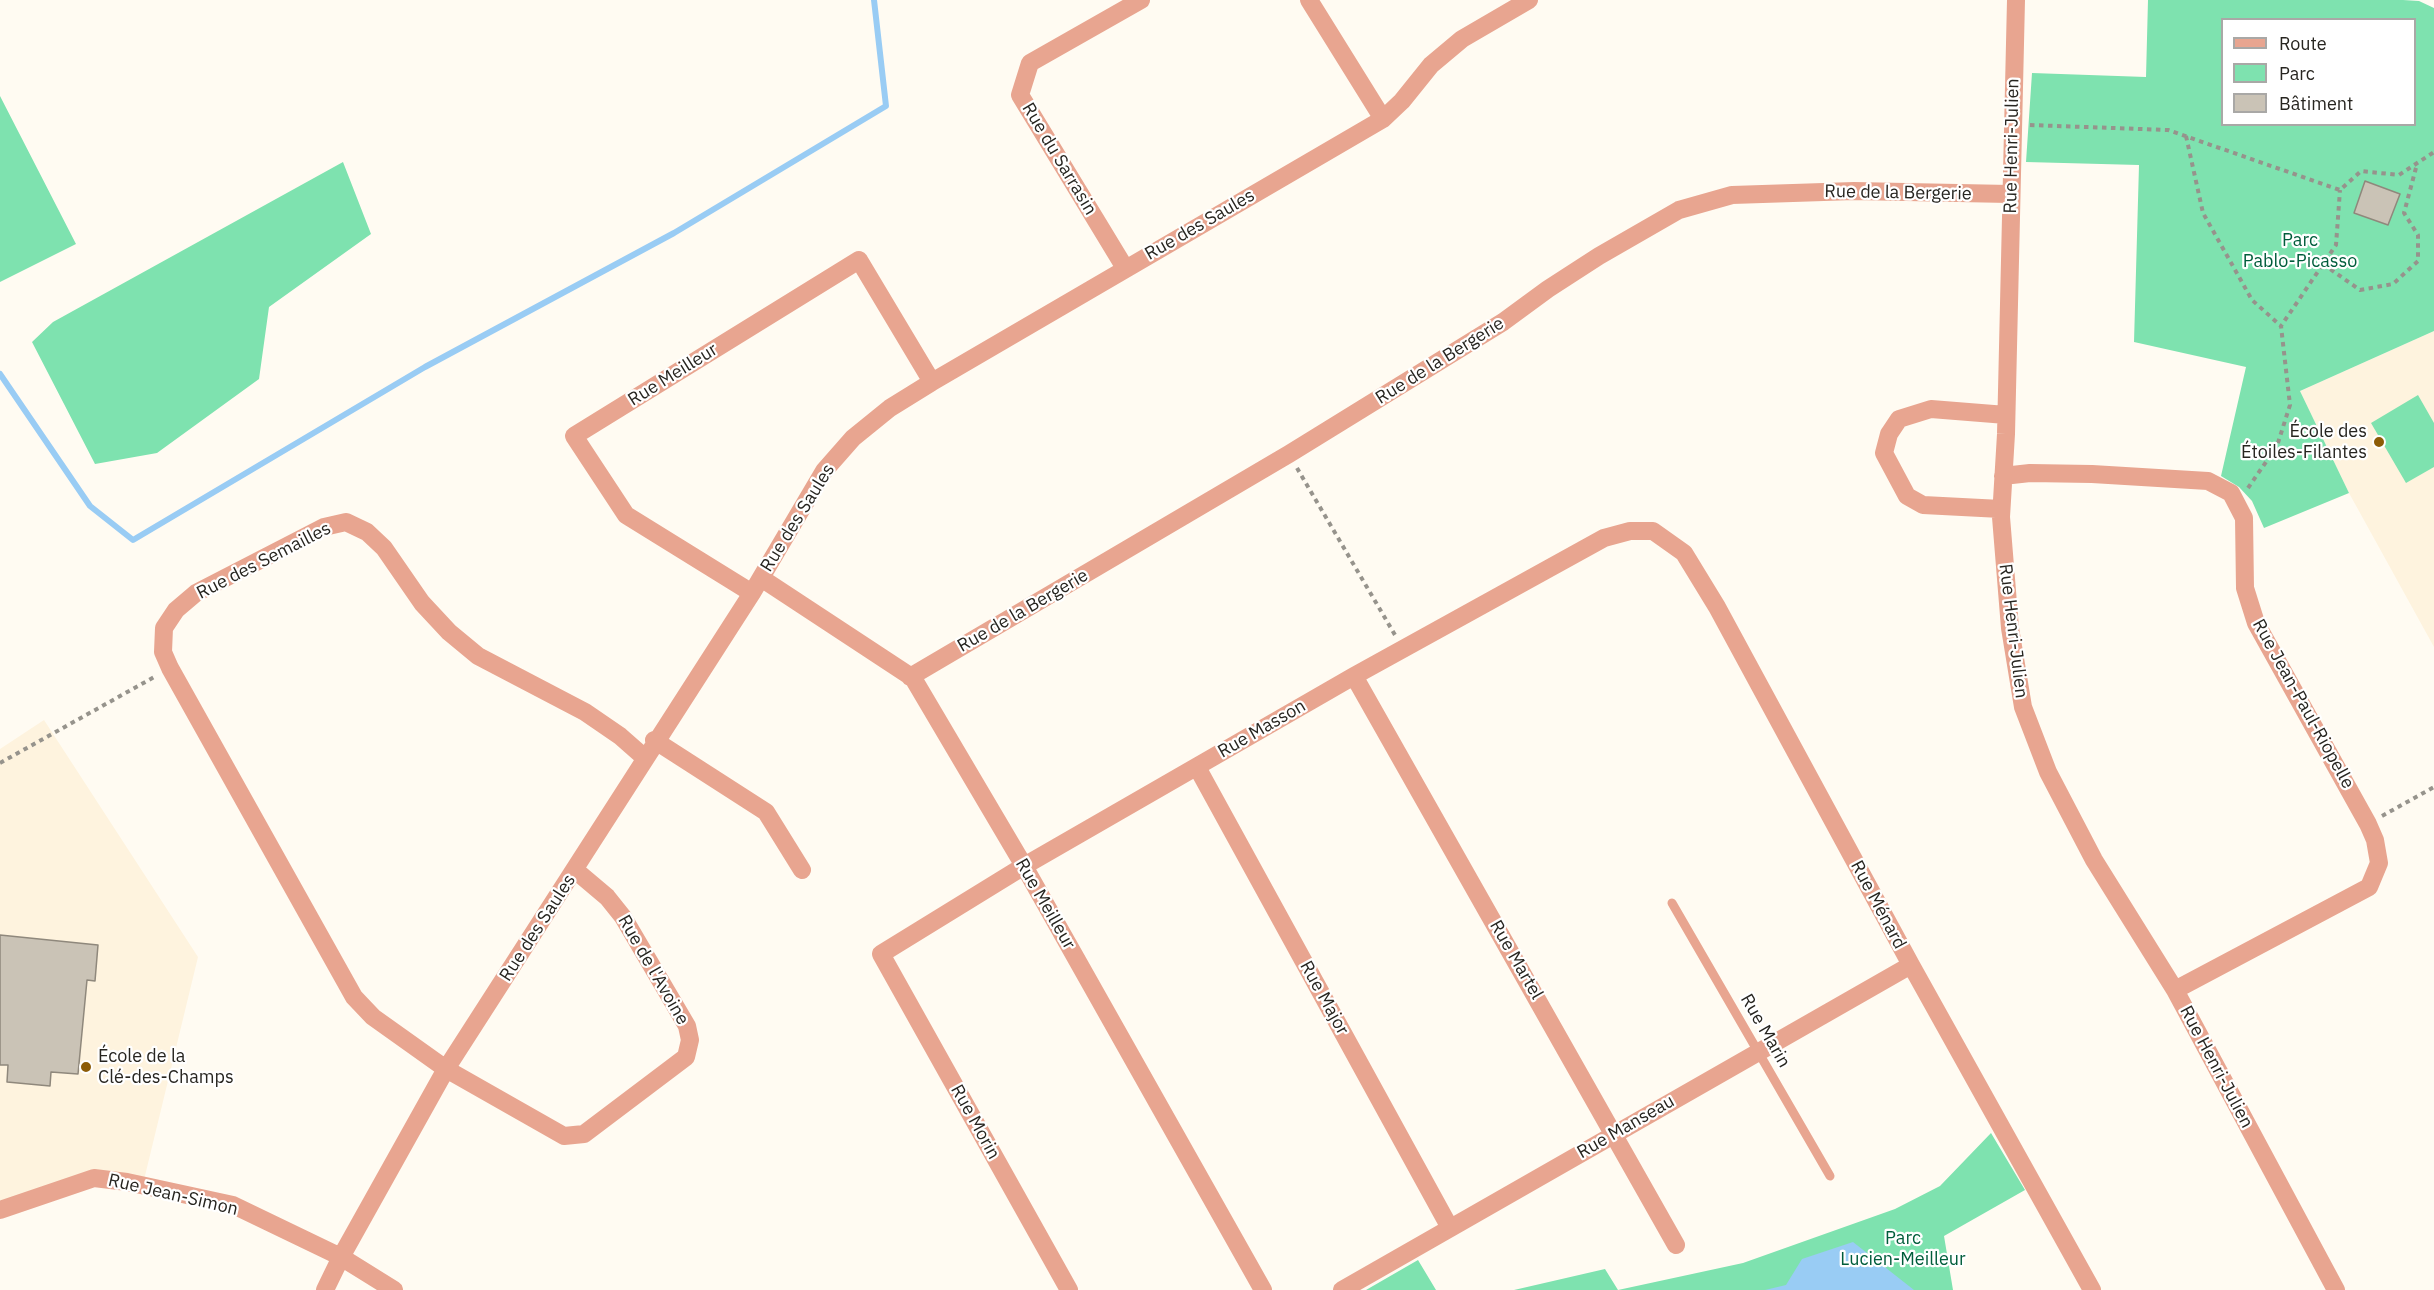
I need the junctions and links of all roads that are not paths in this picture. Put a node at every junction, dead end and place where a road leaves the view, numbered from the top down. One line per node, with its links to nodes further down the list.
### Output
1 (1141, 0): 7 (street, Rue du Sarrasin)
2 (1309, 0): 5 (street)
3 (1529, 0): 5 (street, Rue des Saules)
4 (2016, 0): 6 (street, Rue Henri-Julien)
5 (1383, 119): 7 (street, Rue des Saules)
6 (2010, 194): 9 (street, Rue Henri-Julien); 15 (street, Rue de la Bergerie)
7 (1125, 268): 8 (street, Rue des Saules)
8 (932, 382): 13 (street, Rue des Saules); 13 (street, Rue Meilleur)
9 (2006, 415): 10 (street, Rue Henri-Julien); 11 (street)
10 (2003, 476): 11 (street, Rue Henri-Julien); 25 (street, Rue Jean-Paul-Riopelle)
11 (2001, 509): 25 (street, Rue Henri-Julien)
12 (1653, 531): 14 (street, Rue Masson); 24 (street, Rue Ménard)
13 (757, 585): 15 (street, Rue Meilleur); 16 (street, Rue des Saules)
14 (1354, 676): 18 (street, Rue Masson); 28 (street, Rue Martel)
15 (910, 677): 19 (street, Rue Meilleur)
16 (655, 740): 17 (street, Rue des Saules); 21 (street)
17 (645, 758): 20 (street, Rue des Saules); 27 (street, Rue des Semailles)
18 (1197, 767): 19 (street, Rue Masson); 31 (street, Rue Major)
19 (1024, 866): 23 (street, Rue Masson); 37 (street, Rue Meilleur)
20 (575, 870): 27 (street, Rue des Saules); 27 (street, Rue de l'Avoine)
21 (802, 870)
22 (1672, 903): 26 (lane, Rue Marin)
23 (881, 954): 36 (street, Rue Morin)
24 (1911, 964): 26 (street, Rue Manseau); 39 (street, Rue Ménard)
25 (2175, 990): 40 (street, Rue Henri-Julien)
26 (1758, 1052): 28 (street, Rue Manseau); 29 (lane, Rue Marin)
27 (446, 1069): 33 (street, Rue des Saules)
28 (1615, 1134): 31 (street, Rue Manseau); 32 (street, Rue Martel)
29 (1830, 1176)
30 (0, 1210): 33 (street, Rue Jean-Simon)
31 (1450, 1228): 38 (street, Rue Manseau)
32 (1676, 1245)
33 (341, 1257): 34 (street, Rue des Saules); 35 (street, Rue Jean-Simon)
34 (326, 1290)
35 (394, 1290)
36 (1069, 1290)
37 (1263, 1290)
38 (1342, 1290)
39 (2092, 1290)
40 (2336, 1290)

